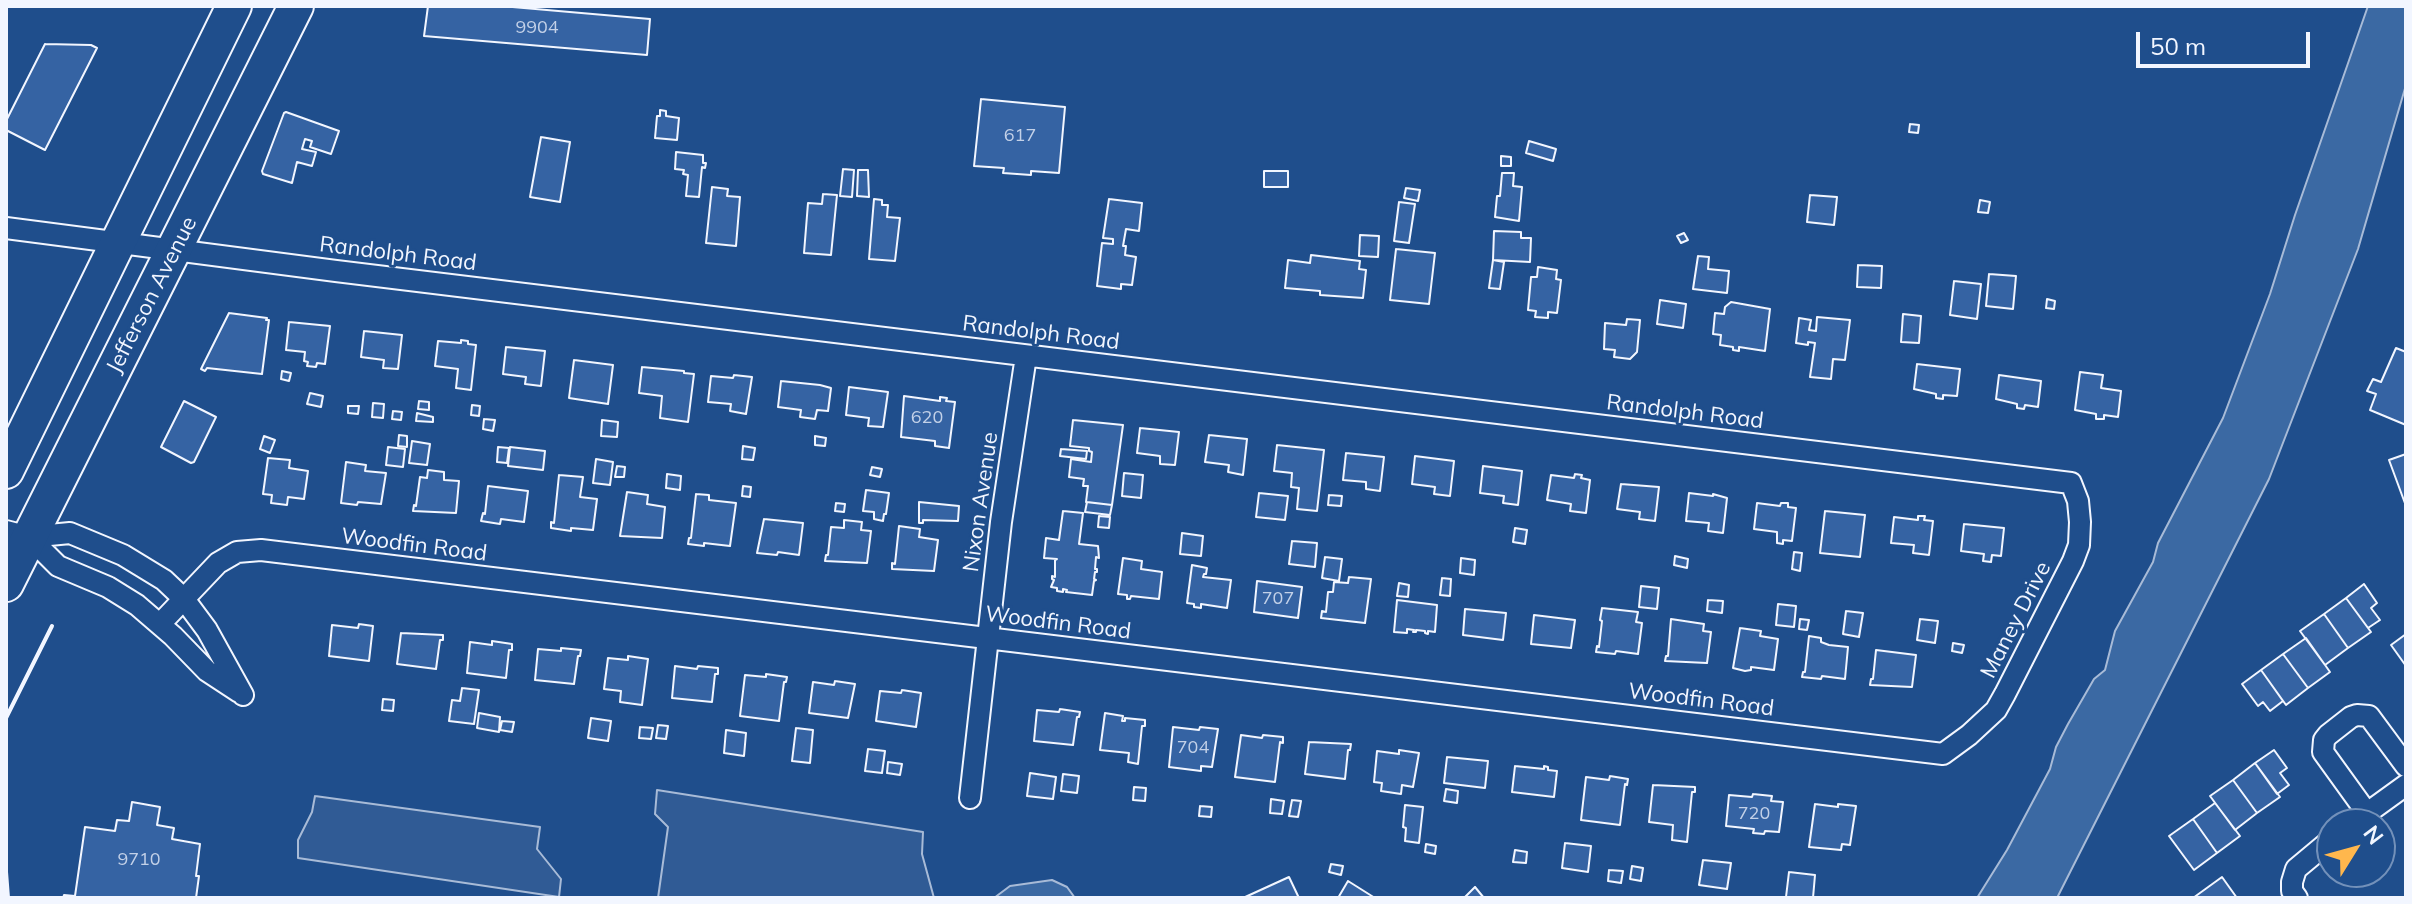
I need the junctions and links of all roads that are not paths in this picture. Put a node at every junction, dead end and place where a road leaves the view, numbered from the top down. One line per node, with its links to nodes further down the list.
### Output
1 (234, 6): 4 (main road)
2 (296, 6): 5 (main road, Jefferson Avenue)
3 (6, 228): 4 (street, Randolph Road)
4 (119, 243): 5 (street, Randolph Road); 7 (main road)
5 (174, 251): 6 (street, Randolph Road); 9 (main road, Jefferson Avenue)
6 (1026, 356): 8 (street, Randolph Road); 13 (street, Nixon Avenue)
7 (6, 471)
8 (2071, 483): 14 (street, Maney Drive)
9 (18, 534): 10 (main road, Jefferson Avenue); 11 (street); 12 (street)
10 (6, 584)
11 (184, 599): 12 (street, Woodfin Road); 12 (street); 13 (street, Woodfin Road)
12 (160, 624)
13 (988, 639): 14 (street, Woodfin Road); 17 (street, Nixon Avenue)
14 (1943, 754)
15 (2406, 766): 18 (street)
16 (2406, 785): 19 (street)
17 (970, 798)
18 (2354, 808)
19 (2374, 808)
20 (2316, 852): 21 (street)
21 (2297, 898)

